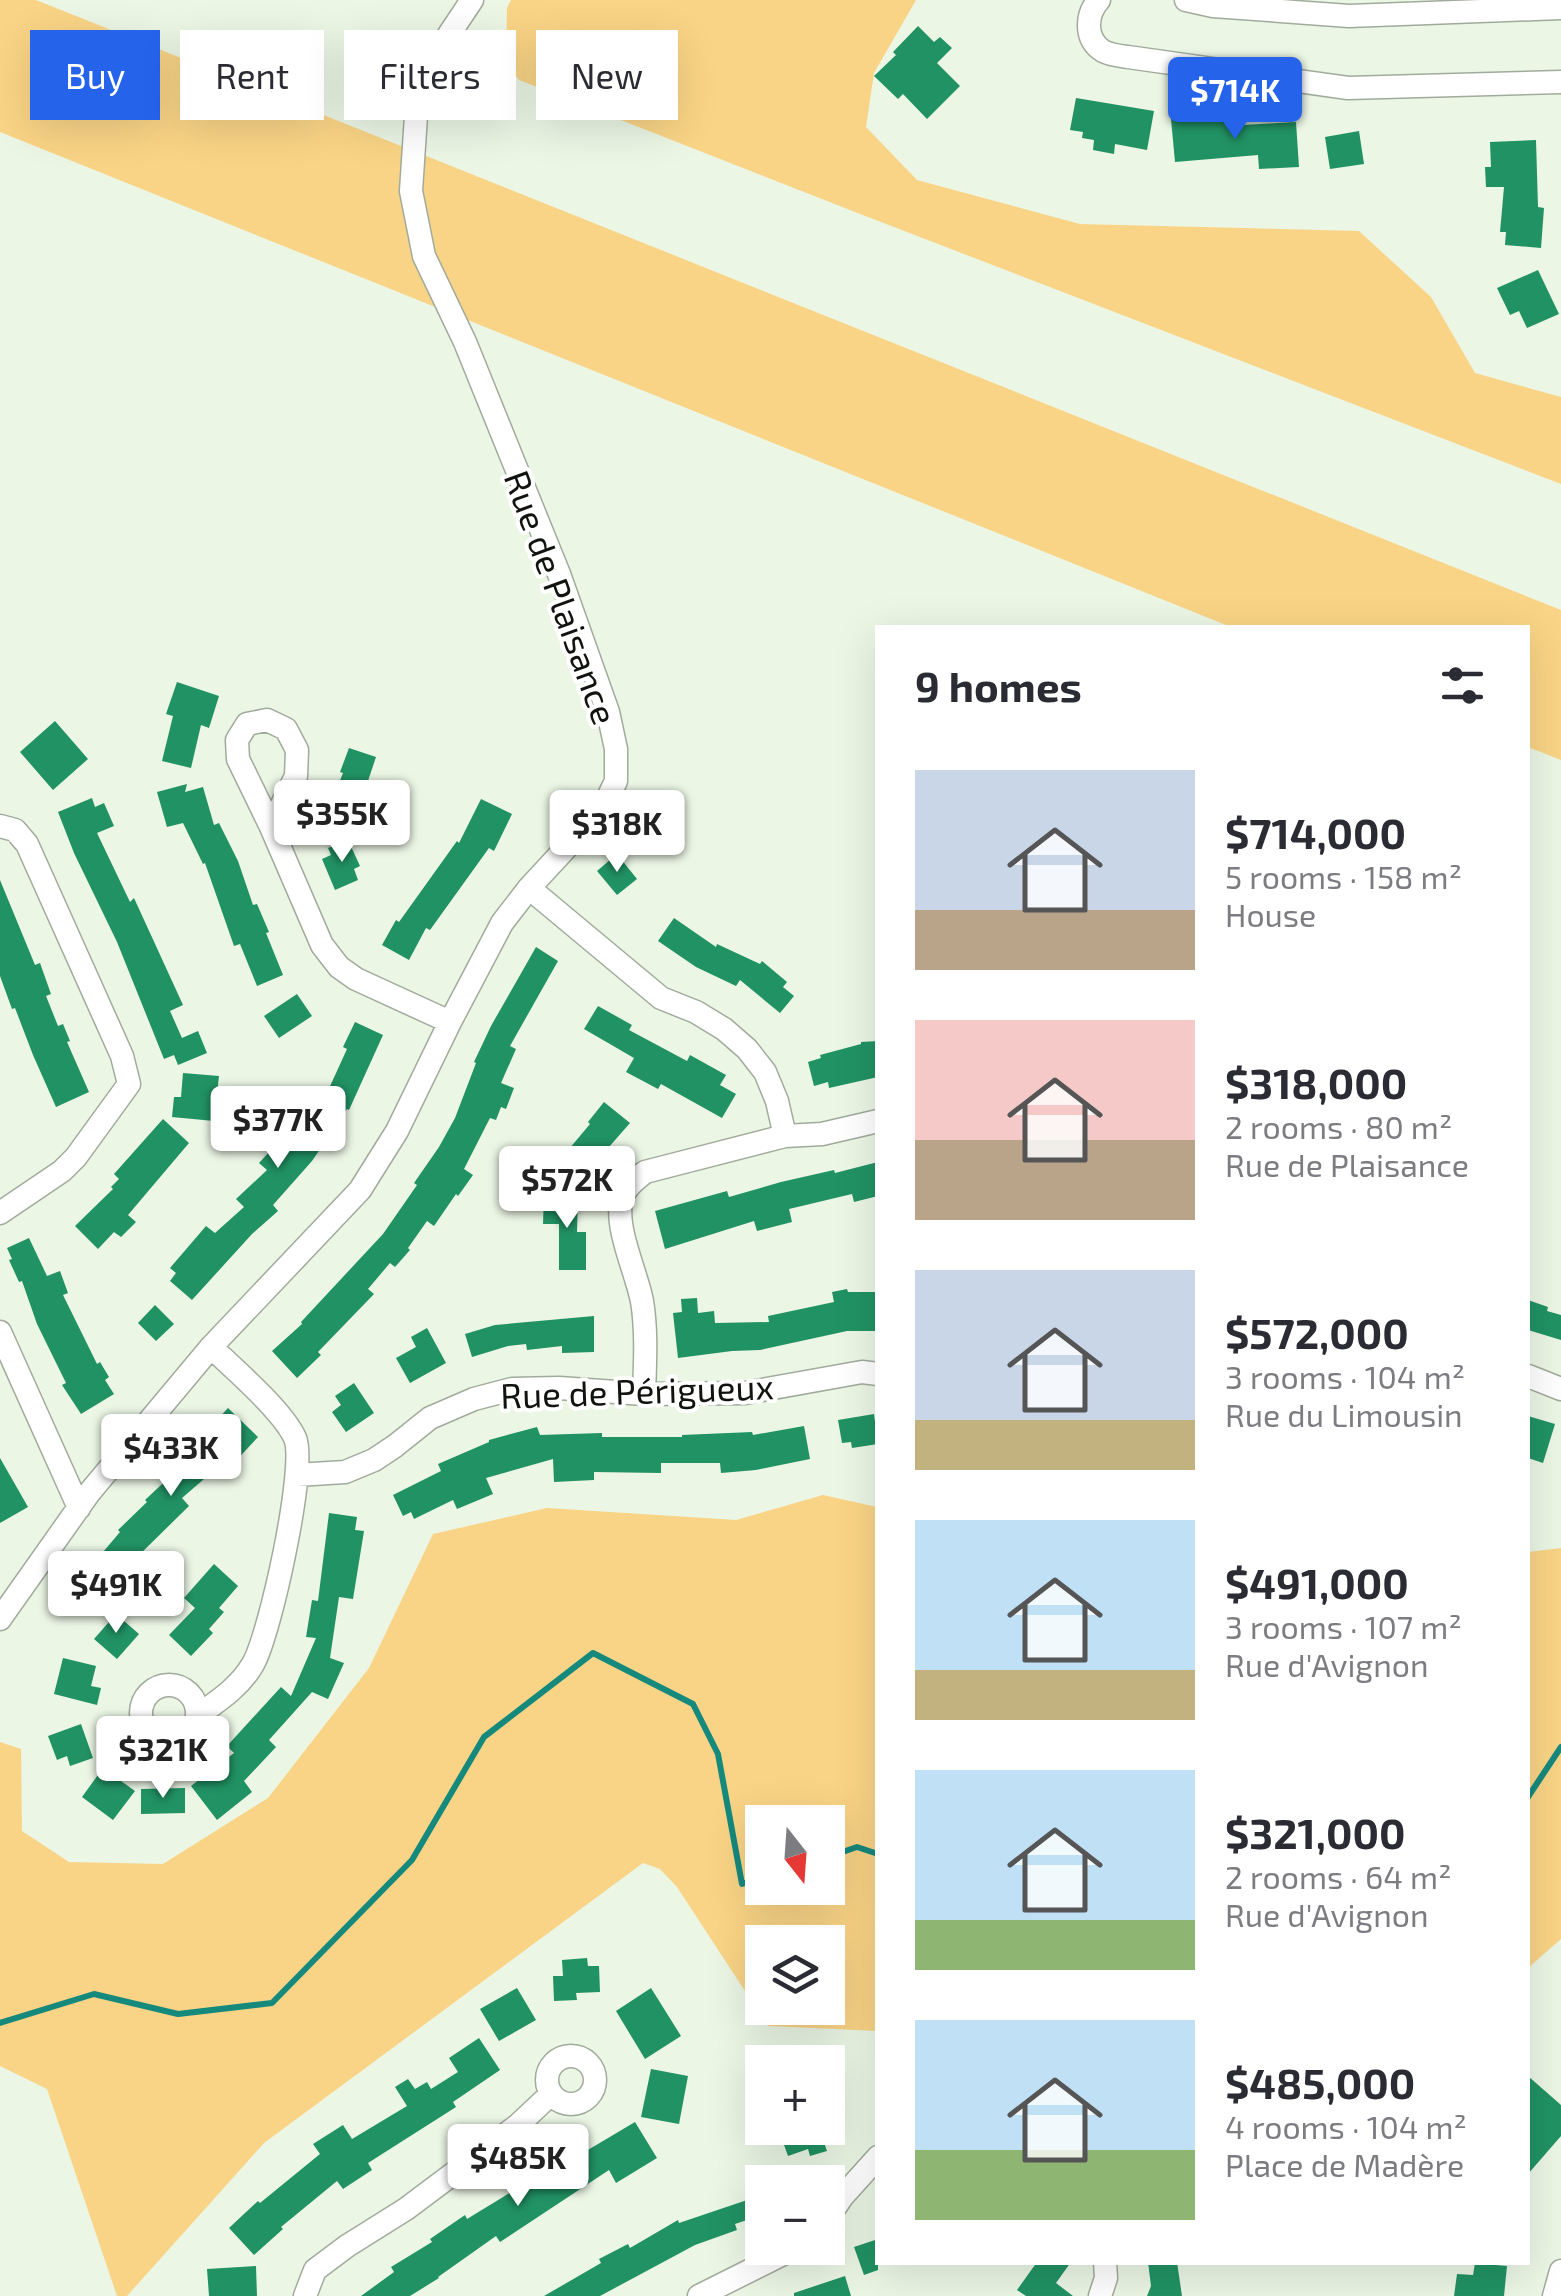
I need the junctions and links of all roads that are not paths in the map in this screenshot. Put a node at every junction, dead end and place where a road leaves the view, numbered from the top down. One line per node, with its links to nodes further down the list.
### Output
1 (472, 0): 8 (street, Rue de Plaisance)
2 (1099, 0): 5 (street)
3 (1186, 0): 4 (street)
4 (1561, 8)
5 (1561, 82)
6 (0, 826): 12 (street)
7 (271, 827): 9 (street)
8 (530, 888): 9 (street, Rue de Plaisance); 11 (street)
9 (450, 1022): 14 (street, Rue de Plaisance)
10 (875, 1122): 11 (street)
11 (786, 1136): 18 (street)
12 (0, 1213)
13 (0, 1332): 20 (street)
14 (211, 1347): 19 (street); 20 (street, Rue de Plaisance)
15 (875, 1374): 18 (street, Rue de Périgueux)
16 (1530, 1377): 17 (street)
17 (1561, 1388)
18 (644, 1394): 19 (street, Rue de Périgueux)
19 (297, 1475): 22 (street)
20 (79, 1508): 21 (street, Rue de Plaisance)
21 (0, 1619)
22 (197, 1716)
23 (551, 2094): 29 (street)
24 (875, 2159): 25 (street)
25 (845, 2194)
26 (761, 2265): 30 (street)
27 (1105, 2265): 31 (street)
28 (1561, 2271): 32 (street)
29 (305, 2296)
30 (698, 2296)
31 (1100, 2296)
32 (1554, 2296)

